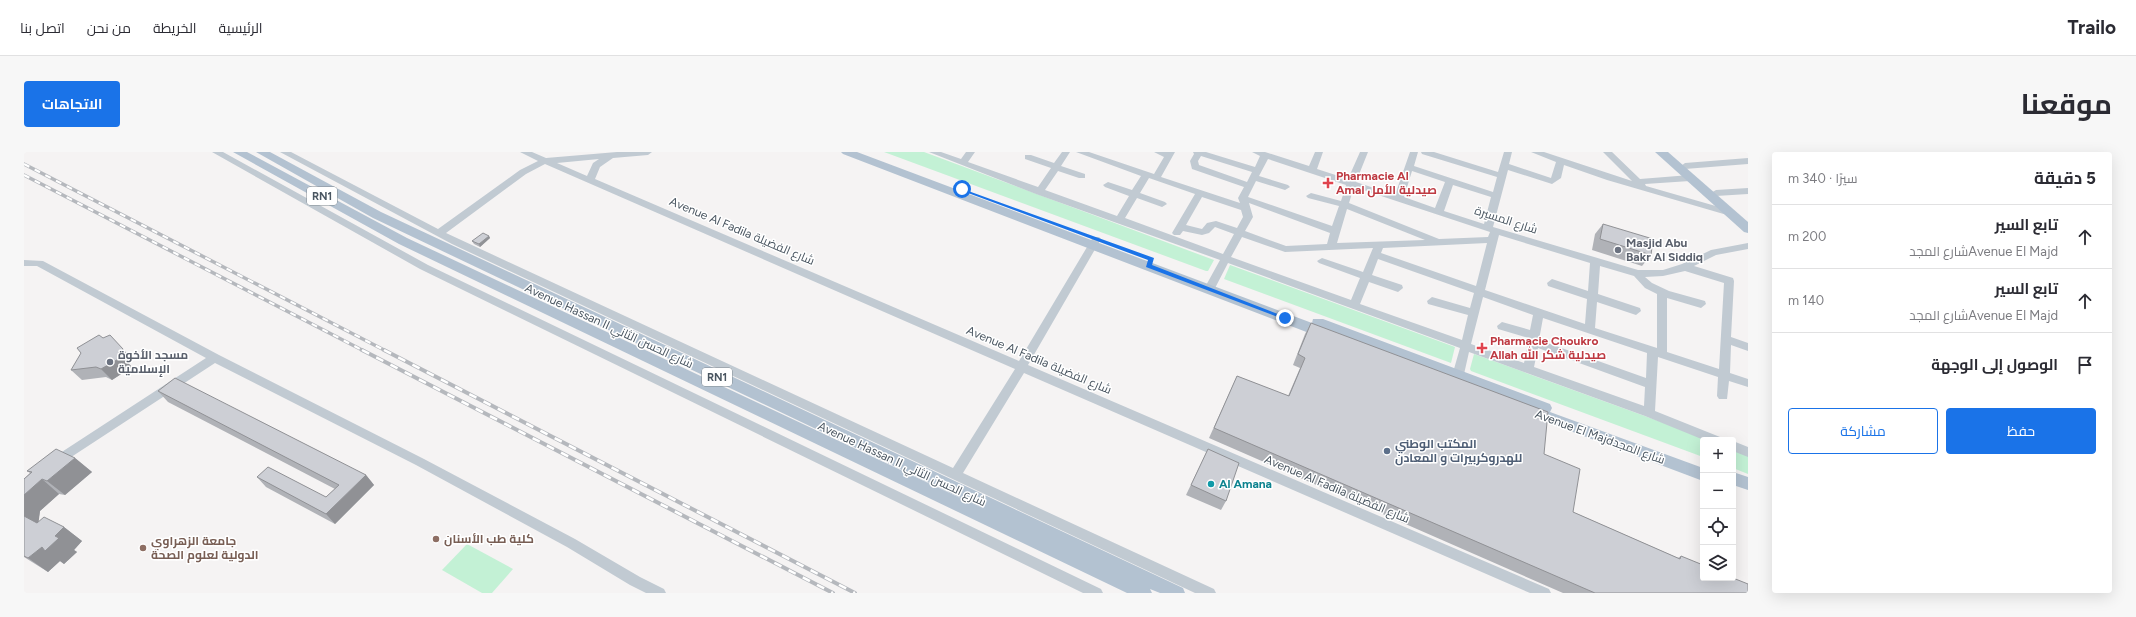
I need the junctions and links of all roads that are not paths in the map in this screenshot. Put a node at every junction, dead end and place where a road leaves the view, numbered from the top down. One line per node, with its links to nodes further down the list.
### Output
1 (216, 152): 131 (street)
2 (239, 152): 132 (main road, Avenue Hassan II شارع الحسن الثاني / RN1)
3 (262, 152): 65 (main road, Avenue Hassan II شارع الحسن الثاني / RN1)
4 (284, 152): 65 (street)
5 (524, 152): 32 (street, Avenue Al Fadila شارع الفضيلة)
6 (558, 152): 32 (street)
7 (648, 152): 28 (street)
8 (847, 152): 76 (main road, Avenue El Majdشارع المجد)
9 (863, 152): 76 (main road, Avenue El Majdشارع المجد)
10 (933, 152): 33 (street)
11 (971, 152): 33 (street)
12 (1066, 152): 36 (street)
13 (1080, 152): 39 (street)
14 (1158, 152): 26 (street)
15 (1198, 152): 43 (street); 43 (street)
16 (1319, 152): 38 (street)
17 (1364, 152): 47 (street)
18 (1414, 152): 37 (street)
19 (1425, 152): 41 (street)
20 (1508, 152): 34 (street)
21 (1535, 152): 30 (street)
22 (1607, 152): 49 (street)
23 (1661, 152): 44 (main road)
24 (1669, 152): 35 (main road)
25 (1732, 152): 31 (street)
26 (1170, 154): 42 (street)
27 (1266, 154): 38 (street, شارع المسيرة); 43 (street)
28 (611, 156): 32 (street); 45 (street)
29 (1028, 157): 36 (street)
30 (1561, 161): 34 (street); 49 (street)
31 (1746, 161): 35 (street)
32 (543, 162): 45 (street, Avenue Al Fadila شارع الفضيلة); 73 (street)
33 (962, 163): 52 (street)
34 (1505, 166): 41 (street)
35 (1685, 166): 54 (main road)
36 (1056, 167): 40 (street); 52 (street)
37 (1409, 167): 46 (street); 59 (street)
38 (1312, 170): 47 (street, شارع المسيرة)
39 (1147, 174): 42 (street); 55 (street)
40 (1082, 176)
41 (1502, 176): 57 (street)
42 (1156, 178): 53 (street)
43 (1253, 178): 50 (street); 58 (street)
44 (1690, 178): 49 (street); 64 (main road)
45 (590, 180): 108 (street, Avenue Al Fadila شارع الفضيلة)
46 (1450, 180): 57 (street); 63 (street)
47 (1351, 183): 59 (street, شارع المسيرة); 61 (street)
48 (1108, 185): 55 (street)
49 (1641, 185): 64 (street)
50 (1285, 187)
51 (1748, 191): 54 (street)
52 (1039, 192): 66 (street)
53 (1200, 193): 62 (street); 68 (street)
54 (1716, 193): 67 (main road)
55 (1135, 194): 60 (street); 66 (street)
56 (1311, 196): 61 (street)
57 (1497, 196): 72 (street)
58 (1243, 198): 62 (street); 70 (street)
59 (1399, 198): 63 (street, شارع المسيرة)
60 (1162, 204)
61 (1345, 205): 70 (street); 75 (street)
62 (1245, 208): 71 (street)
63 (1440, 211): 72 (street, شارع المسيرة)
64 (1730, 213): 69 (main road)
65 (395, 218): 73 (main road, Avenue Hassan II شارع الحسن الثاني / RN1)
66 (1119, 220): 74 (street)
67 (1748, 221)
68 (1180, 227): 71 (street); 74 (street)
69 (1748, 228)
70 (1336, 231): 78 (street)
71 (1239, 233): 78 (street); 81 (street)
72 (1492, 233): 75 (street); 83 (street, شارع المسيرة); 91 (street)
73 (442, 239): 117 (main road, Avenue Hassan II شارع الحسن الثاني / RN1)
74 (1172, 240): 81 (street)
75 (1438, 241): 77 (street)
76 (1095, 242): 89 (main road, Avenue El Majdشارع المجد); 108 (street)
77 (1380, 243): 78 (street); 80 (street)
78 (1331, 246)
79 (1748, 246): 85 (street, شارع المسيرة)
80 (1375, 254): 87 (street); 91 (street)
81 (1224, 259): 89 (street); 96 (street)
82 (1322, 261): 87 (street)
83 (1595, 262): 86 (street, شارع المسيرة); 93 (street)
84 (24, 263): 107 (street)
85 (1685, 267): 86 (street, شارع المسيرة); 103 (street)
86 (1638, 274): 92 (street)
87 (1365, 276): 90 (street); 96 (street)
88 (1552, 283): 93 (street)
89 (1211, 286): 111 (main road, Avenue El Majdشارع المجد)
90 (1398, 288)
91 (1479, 291): 98 (street); 99 (street)
92 (1662, 292): 95 (street); 106 (street)
93 (1592, 296): 97 (street); 101 (street)
94 (1432, 301): 98 (street)
95 (1701, 304)
96 (1354, 306): 104 (street)
97 (1636, 311)
98 (1473, 313): 104 (street)
99 (1539, 313): 101 (street); 102 (street)
100 (1502, 326): 102 (street)
101 (1590, 330): 106 (street)
102 (1533, 338): 109 (street); 113 (street)
103 (1725, 339): 105 (street); 110 (street)
104 (1465, 347): 109 (street); 111 (street)
105 (1748, 347)
106 (1658, 353): 110 (street); 113 (street)
107 (215, 358): 121 (street); 128 (street)
108 (1022, 366): 123 (street); 135 (street, Avenue Al Fadila شارع الفضيلة)
109 (1528, 370): 115 (street)
110 (1724, 374): 112 (street); 114 (street)
111 (1457, 379): 120 (main road, Avenue El Majdشارع المجد); 122 (main road, Avenue El Majdشارع المجد)
112 (1748, 383)
113 (1649, 384): 115 (street)
114 (1724, 396)
115 (1649, 413): 116 (street)
116 (1709, 437)
117 (880, 447): 123 (street); 133 (main road, Avenue Hassan II شارع الحسن الثاني / RN1)
118 (1736, 447): 119 (street)
119 (1748, 452)
120 (1700, 466)
121 (47, 467)
122 (1700, 474)
123 (955, 475): 134 (street)
124 (1736, 479): 125 (main road)
125 (1748, 484)
126 (1736, 487): 127 (main road)
127 (1748, 492)
128 (635, 581): 129 (street); 130 (street)
129 (644, 593)
130 (660, 593)
131 (1096, 593)
132 (1144, 593)
133 (1177, 593)
134 (1209, 593)
135 (1544, 593)

